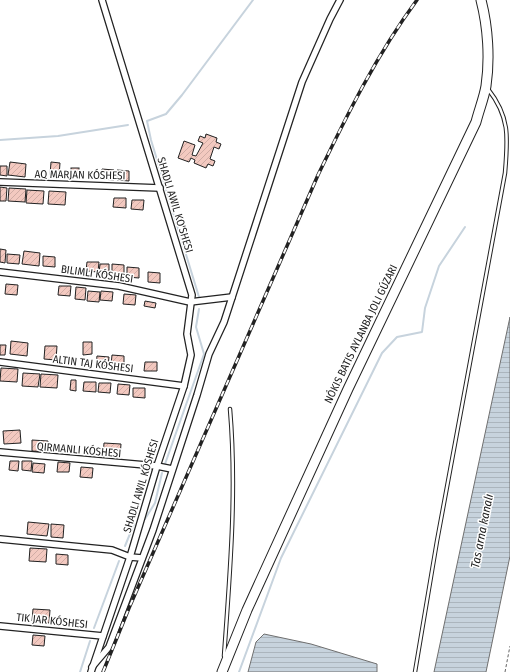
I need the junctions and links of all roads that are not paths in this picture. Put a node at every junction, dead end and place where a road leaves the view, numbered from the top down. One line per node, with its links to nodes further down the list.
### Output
1 (102, 0): 6 (street, SHADLI AWIL KO'SHESI)
2 (340, 0): 8 (street)
3 (481, 0): 4 (main road)
4 (486, 87): 21 (main road); 23 (lane)
5 (0, 182): 6 (street, AQ MARJAN KÓSHESI)
6 (160, 188): 9 (street, SHADLI AWIL KO'SHESI)
7 (0, 272): 9 (street, BILIMLI KÓSHESI)
8 (232, 297): 9 (street, BILIMLI KÓSHESI); 15 (street)
9 (190, 302): 11 (street, SHADLI AWIL KO'SHESI)
10 (0, 362): 11 (street)
11 (184, 386): 14 (street, SHADLI AWIL KO'SHESI)
12 (230, 409): 21 (lane)
13 (0, 452): 14 (street)
14 (157, 466): 15 (street); 17 (street, SHADLI AWIL KO'SHESI)
15 (172, 469): 18 (street)
16 (0, 539): 17 (street)
17 (130, 557): 18 (street); 20 (street, SHADLI AWIL KO'SHESI)
18 (142, 558): 22 (street)
19 (0, 626): 20 (street, TIK JAR KÓSHESI)
20 (103, 636): 22 (street, SHADLI AWIL KO'SHESI)
21 (223, 669)
22 (92, 670)
23 (415, 672)

